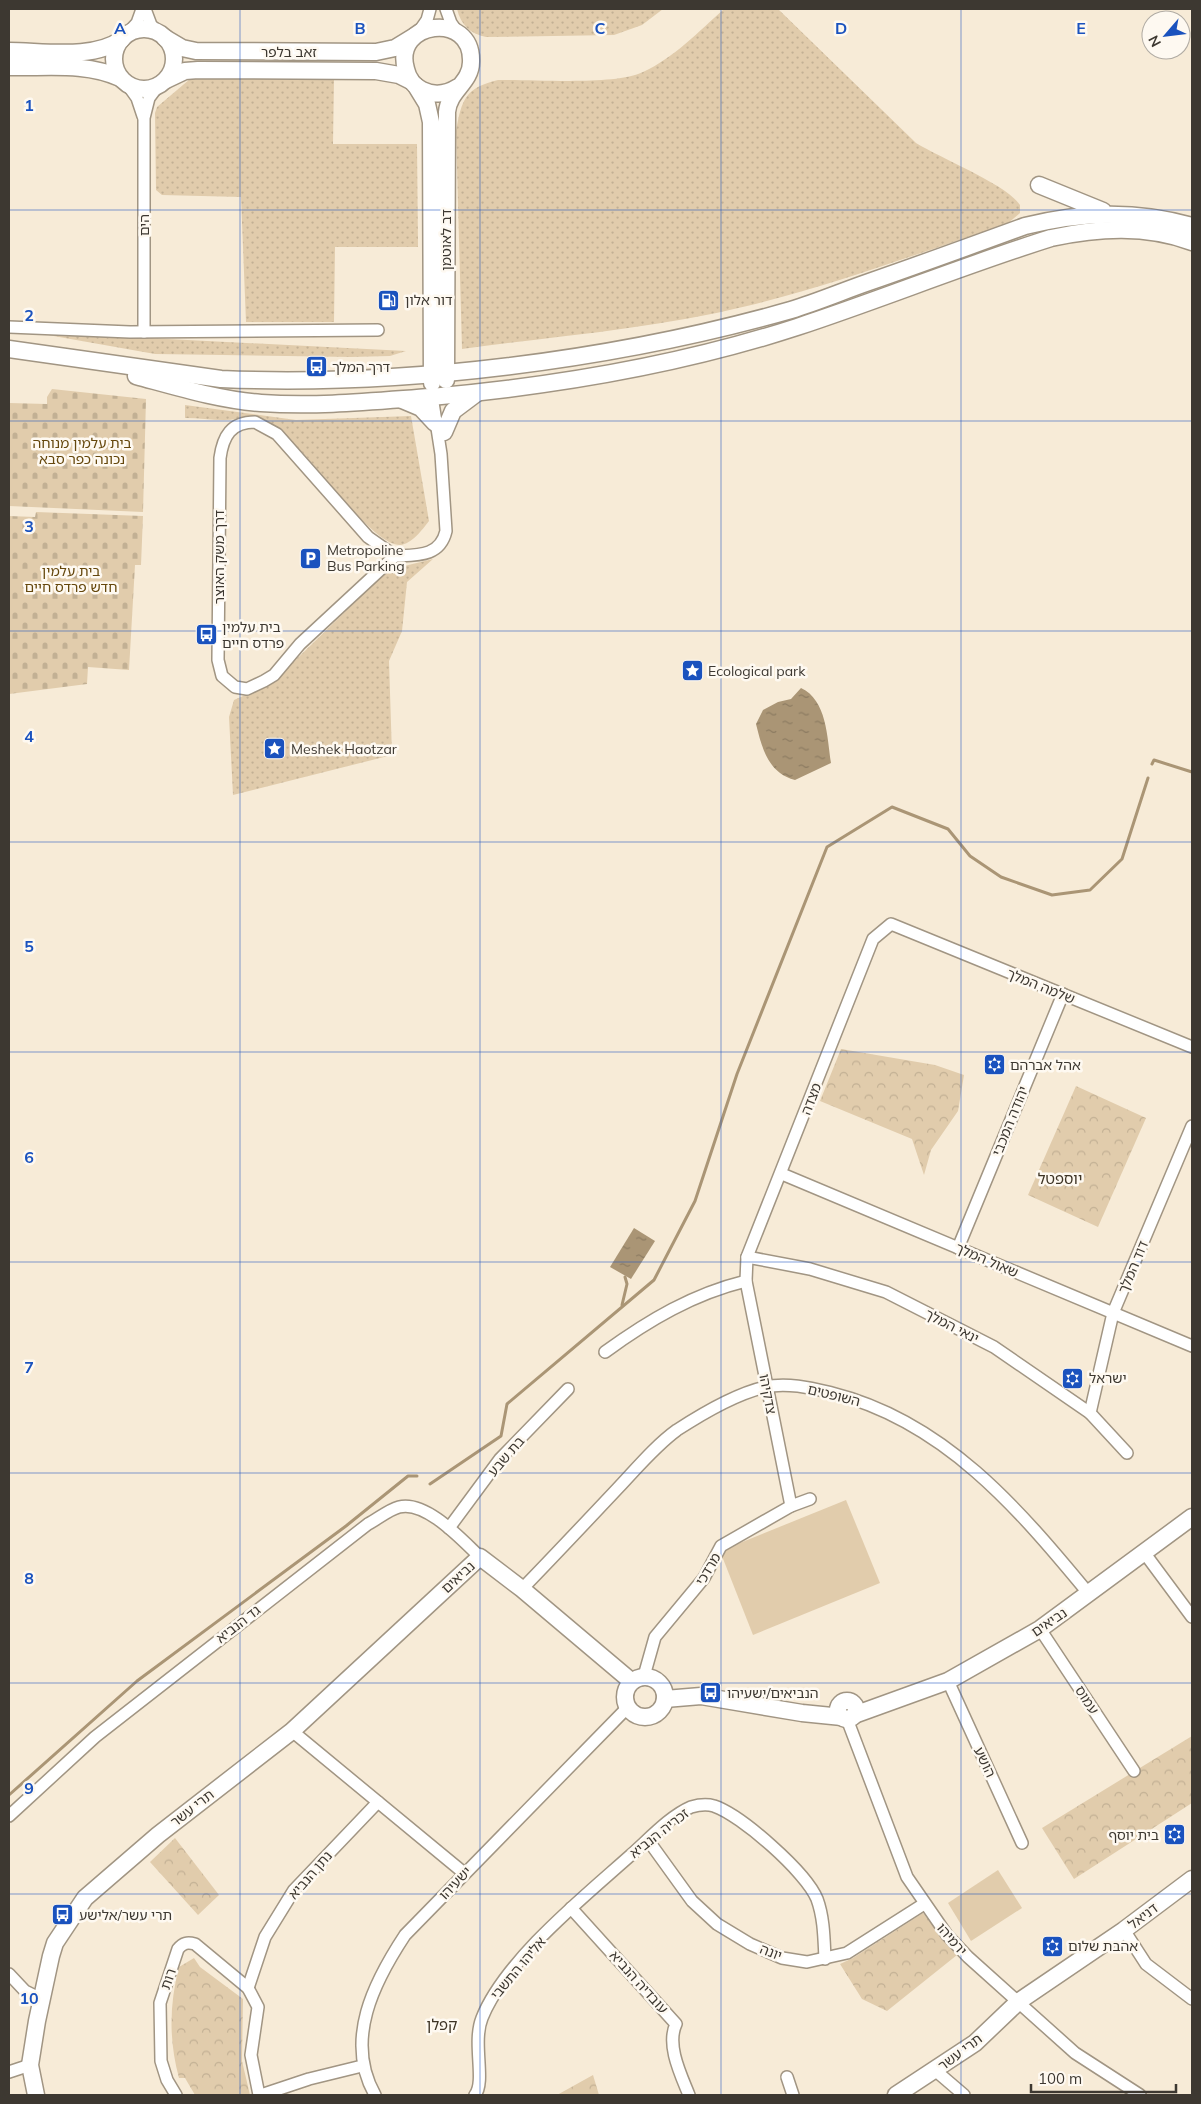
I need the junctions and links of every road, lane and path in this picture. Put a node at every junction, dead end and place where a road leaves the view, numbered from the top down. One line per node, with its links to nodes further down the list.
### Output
1 (144, 9): 5 (street); 7 (street)
2 (430, 9): 4 (street)
3 (446, 9): 6 (street)
4 (415, 35): 5 (street, זאב בלפר); 6 (street); 12 (street)
5 (163, 36): 7 (street); 11 (street)
6 (461, 36): 13 (street)
7 (124, 37): 8 (street); 10 (street)
8 (9, 51)
9 (9, 67): 10 (street)
10 (124, 81): 11 (street); 14 (street, הים)
11 (162, 83): 12 (street, זאב בלפר); 14 (street, הים)
12 (413, 83): 13 (street); 22 (street, דב לאוטמן)
13 (458, 87): 22 (street, דב לאוטמן)
14 (144, 118): 21 (street, הים)
15 (1039, 185): 16 (street)
16 (1110, 213): 17 (street); 25 (street)
17 (1192, 226)
18 (1192, 242): 28 (street)
19 (9, 327): 21 (street)
20 (378, 330): 21 (street)
21 (144, 332)
22 (439, 343): 25 (street); 26 (street, דב לאוטמן); 27 (street)
23 (9, 349): 24 (street)
24 (59, 356): 27 (street); 30 (street)
25 (478, 369): 26 (street)
26 (439, 372): 27 (street); 29 (street, דב לאוטמן)
27 (395, 376)
28 (477, 392): 29 (street); 31 (street)
29 (439, 396): 30 (street); 31 (street)
30 (397, 400): 31 (street)
31 (439, 428): 33 (street)
32 (379, 545): 33 (street, דרך משק האוצר); 34 (street); 34 (street, דרך משק האוצר)
33 (395, 556): 34 (street, דרך משק האוצר)
34 (382, 568)
35 (891, 924): 36 (street, שלמה המלך); 39 (street, מצדה)
36 (1063, 994): 37 (street, שלמה המלך); 40 (street, יהודה המכבי)
37 (1192, 1047)
38 (1192, 1126): 43 (street, דוד המלך)
39 (782, 1174): 40 (street, שאול המלך); 41 (street, מצדה)
40 (958, 1248): 43 (street, שאול המלך)
41 (747, 1257): 42 (street, מצדה); 48 (street, ינאי המלך)
42 (746, 1281): 45 (street); 46 (street, צדקיהו)
43 (1113, 1313): 44 (street, שאול המלך); 48 (street, דוד המלך)
44 (1192, 1346)
45 (605, 1352)
46 (766, 1387): 51 (street, צדקיהו); 56 (street, השופטים); 57 (street, השופטים)
47 (568, 1390): 53 (street, בת שבע)
48 (1090, 1413): 49 (street, ינאי המלך)
49 (1127, 1453)
50 (810, 1500): 51 (street, מרדכי)
51 (791, 1506): 60 (street, מרדכי)
52 (1192, 1517): 54 (street, נביאים)
53 (449, 1528): 55 (street, גד הנביא); 68 (street, גד הנביא)
54 (1144, 1551): 57 (street, נביאים); 58 (street)
55 (480, 1557): 56 (street, נביאים); 65 (street, נביאים)
56 (522, 1589): 60 (street, נביאים)
57 (1089, 1594): 59 (street, נביאים)
58 (1192, 1617)
59 (1040, 1629): 61 (street, נביאים); 66 (street, עמוס)
60 (638, 1679): 62 (street); 63 (street)
61 (948, 1681): 64 (street, נביאים); 70 (street, הושע)
62 (665, 1700): 63 (street); 64 (street, נביאים)
63 (627, 1708): 71 (street, ישעיהו)
64 (847, 1712): 73 (street, ירמיהו)
65 (292, 1731): 67 (street); 79 (street, תרי עשר)
66 (1134, 1771)
67 (378, 1802): 71 (street); 78 (street, נתן הנביא)
68 (9, 1816)
69 (648, 1840): 74 (street, זכריה הנביא); 76 (street, יונה); 76 (street, זכריה הנביא)
70 (1022, 1843)
71 (464, 1873): 83 (street, ישעיהו)
72 (1192, 1879): 75 (street, דניאל)
73 (924, 1904): 76 (street, יונה); 81 (street, ירמיהו)
74 (571, 1908): 91 (street, אליהו התשבי); 92 (street, עובדיה הנביא)
75 (1124, 1930): 80 (street); 81 (street, דניאל)
76 (826, 1959)
77 (9, 1974): 79 (street)
78 (248, 1988): 88 (street, רות); 89 (street)
79 (41, 1999): 82 (street, תרי עשר)
80 (1192, 1999)
81 (1018, 2002): 84 (street, תרי עשר); 96 (street, ירמיהו)
82 (30, 2066): 85 (street); 87 (street, תרי עשר)
83 (362, 2066): 89 (street); 90 (street, ישעיהו)
84 (936, 2071): 94 (street, תרי עשר); 95 (street)
85 (9, 2072)
86 (787, 2077): 93 (street)
87 (36, 2095)
88 (176, 2095)
89 (260, 2095)
90 (375, 2095)
91 (475, 2095)
92 (689, 2095)
93 (793, 2095)
94 (896, 2095)
95 (964, 2095)
96 (1140, 2095)

